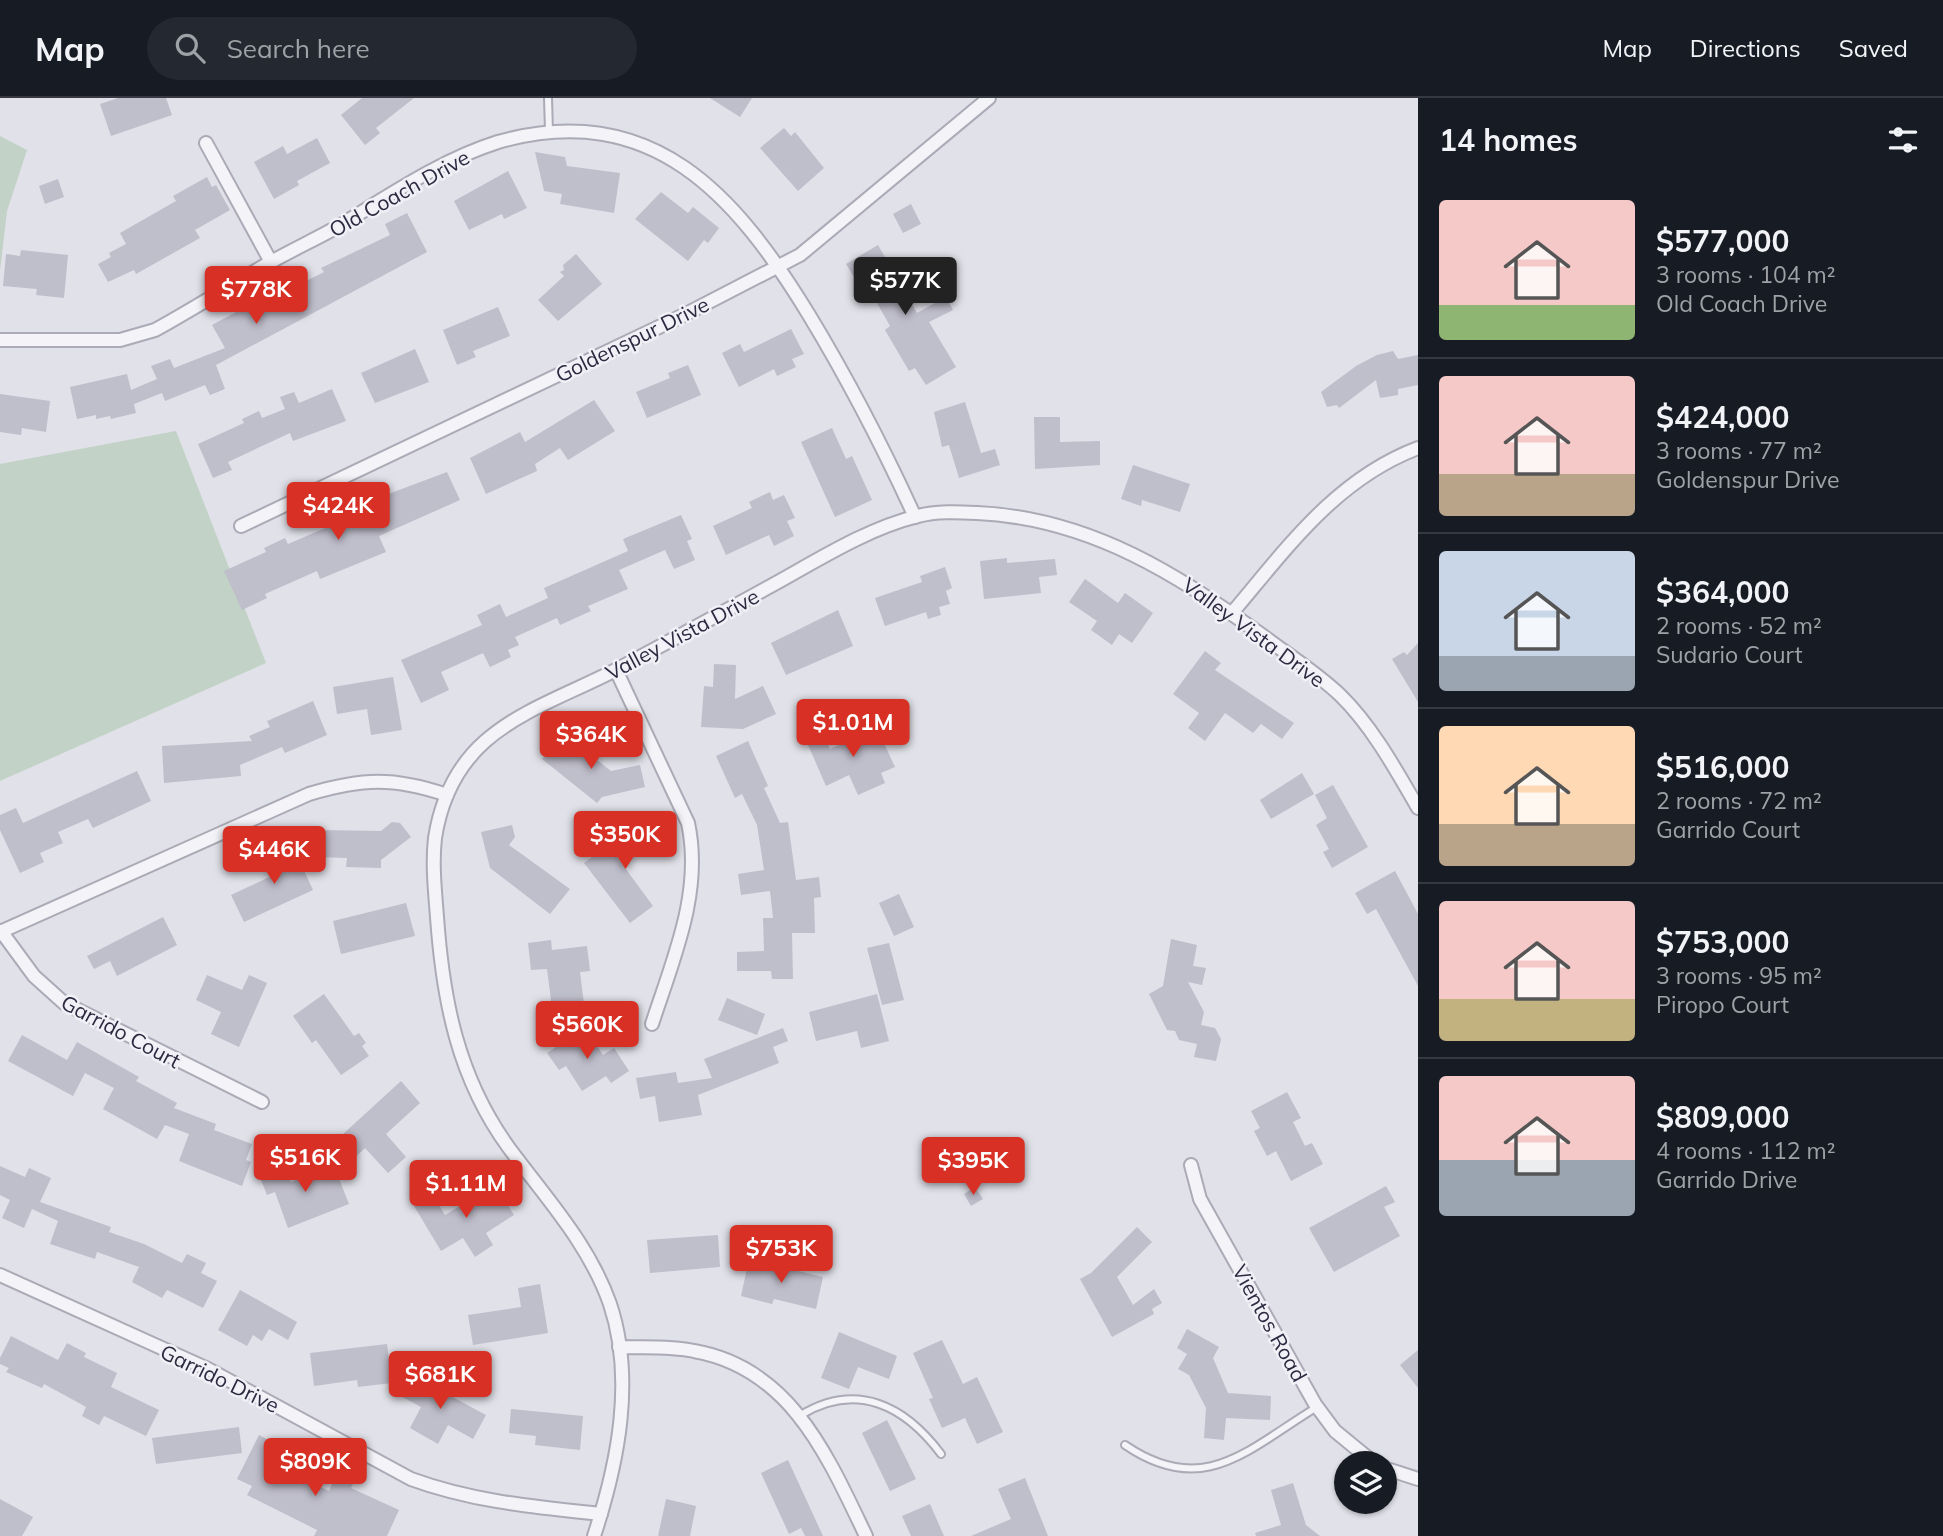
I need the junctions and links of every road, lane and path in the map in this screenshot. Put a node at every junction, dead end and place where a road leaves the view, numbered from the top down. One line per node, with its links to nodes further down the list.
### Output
1 (548, 98): 3 (lane)
2 (989, 98): 6 (street, Goldenspur Drive)
3 (549, 131): 5 (street, Old Coach Drive); 6 (street, Old Coach Drive)
4 (206, 143): 5 (street)
5 (271, 262): 7 (street, Old Coach Drive)
6 (779, 266): 9 (street, Old Coach Drive); 10 (street, Goldenspur Drive)
7 (0, 340)
8 (1418, 448): 11 (street)
9 (915, 517): 11 (street, Valley Vista Drive); 12 (street, Valley Vista Drive)
10 (241, 526)
11 (1232, 613): 14 (street, Valley Vista Drive)
12 (616, 670): 13 (street, Valley Vista Drive); 16 (street)
13 (447, 795): 15 (street); 20 (street, Valley Vista Drive)
14 (1418, 808)
15 (1, 932): 17 (street, Garrido Court)
16 (652, 1024)
17 (262, 1102)
18 (1191, 1165): 21 (street, Vientos Road)
19 (0, 1275): 28 (street, Garrido Drive)
20 (619, 1347): 22 (street); 28 (street, Valley Vista Drive)
21 (1317, 1407): 23 (lane); 24 (street, Vientos Road)
22 (801, 1415): 25 (lane); 30 (street)
23 (1125, 1445)
24 (1359, 1451)
25 (941, 1454)
26 (1397, 1472): 27 (street)
27 (1418, 1479)
28 (601, 1514): 29 (street, Valley Vista Drive)
29 (594, 1536)
30 (866, 1536)

